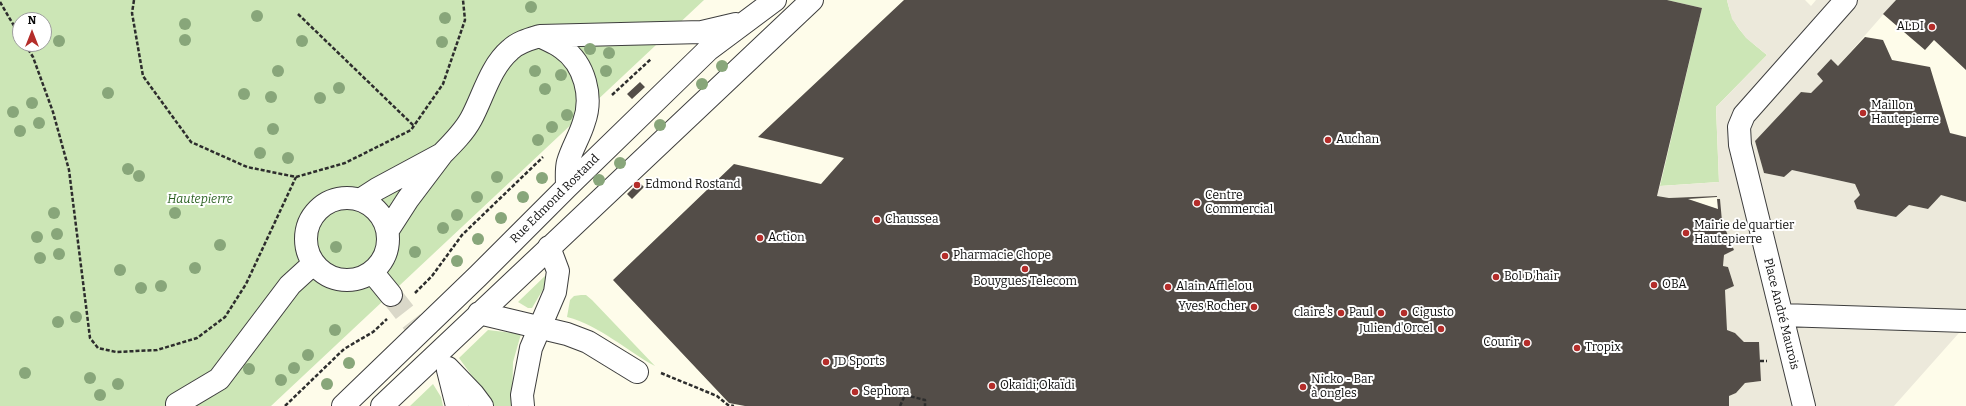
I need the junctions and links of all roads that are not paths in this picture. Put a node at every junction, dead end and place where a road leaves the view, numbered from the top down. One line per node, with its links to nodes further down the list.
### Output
1 (775, 0): 4 (street, Rue Edmond Rostand)
2 (812, 0): 10 (street)
3 (1846, 0): 15 (street, Place André Maurois)
4 (748, 20): 5 (street); 7 (street, Rue Edmond Rostand)
5 (540, 36): 6 (street); 7 (street)
6 (442, 154): 8 (street); 9 (street)
7 (567, 187): 20 (street, Rue Edmond Rostand)
8 (360, 200): 9 (street); 11 (street)
9 (388, 230): 12 (street)
10 (549, 247): 14 (street); 17 (street)
11 (313, 264): 12 (street); 19 (street)
12 (373, 273): 13 (street)
13 (401, 296)
14 (479, 313): 17 (street); 21 (street)
15 (1782, 315): 16 (street); 25 (street, Place André Maurois)
16 (1966, 320)
17 (538, 328): 18 (street); 24 (street)
18 (637, 372)
19 (177, 404)
20 (342, 406)
21 (382, 406)
22 (457, 406): 23 (street)
23 (482, 406)
24 (523, 406)
25 (1804, 406)

